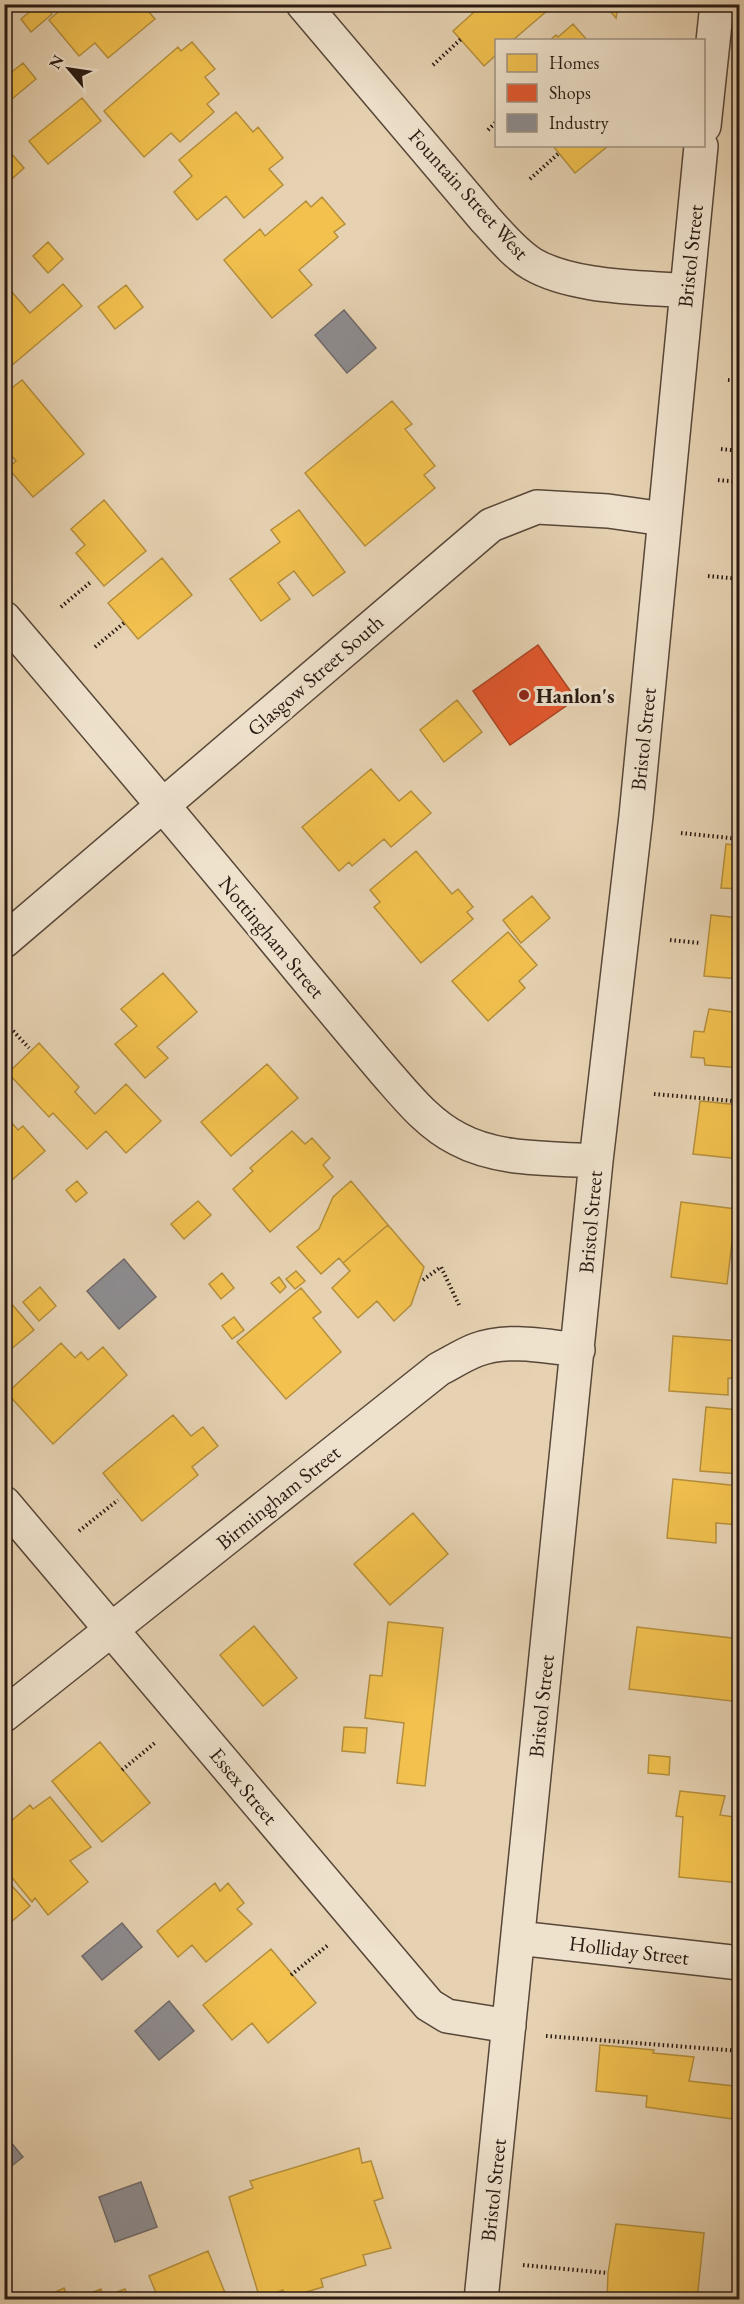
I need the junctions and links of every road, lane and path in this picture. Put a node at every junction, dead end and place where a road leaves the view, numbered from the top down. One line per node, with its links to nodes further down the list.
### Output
1 (303, 4): 11 (street, Fountain Street West)
2 (717, 4): 5 (street)
3 (461, 39): 4 (path)
4 (433, 65)
5 (705, 117)
6 (495, 123): 7 (path)
7 (488, 130)
8 (702, 147): 11 (street, Bristol Street)
9 (559, 153): 10 (path)
10 (530, 179)
11 (687, 291): 22 (street, Bristol Street)
12 (732, 344): 13 (path)
13 (740, 345)
14 (729, 380): 15 (path)
15 (740, 381)
16 (721, 449): 17 (path)
17 (740, 451)
18 (10, 464): 19 (path)
19 (4, 469)
20 (718, 480): 21 (path)
21 (740, 482)
22 (664, 519): 30 (street, Glasgow Street South); 40 (street, Bristol Street)
23 (708, 576): 24 (path)
24 (740, 579)
25 (93, 581): 26 (path)
26 (61, 607)
27 (4, 618): 30 (street, Nottingham Street)
28 (124, 623): 29 (path)
29 (95, 647)
30 (164, 805): 34 (street, Glasgow Street South); 40 (street, Nottingham Street)
31 (681, 833): 32 (path)
32 (740, 840)
33 (670, 940): 35 (path)
34 (4, 941)
35 (699, 943)
36 (4, 1021): 37 (path)
37 (29, 1048)
38 (654, 1094): 39 (path)
39 (734, 1101)
40 (596, 1161): 43 (street, Bristol Street)
41 (423, 1280): 42 (path)
42 (459, 1305)
43 (578, 1350): 47 (street, Birmingham Street); 51 (street, Bristol Street)
44 (118, 1500): 46 (path)
45 (4, 1503): 47 (street, Essex Street)
46 (75, 1534)
47 (112, 1630): 48 (street, Birmingham Street); 55 (street, Essex Street)
48 (4, 1715)
49 (157, 1741): 50 (path)
50 (122, 1770)
51 (518, 1938): 53 (street, Holliday Street); 55 (street, Bristol Street)
52 (329, 1945): 54 (path)
53 (740, 1963)
54 (291, 1975)
55 (509, 2026): 62 (street, Bristol Street)
56 (543, 2035): 57 (path)
57 (740, 2051)
58 (740, 2064): 59 (path)
59 (734, 2129)
60 (520, 2264): 61 (path)
61 (608, 2273)
62 (481, 2300)

